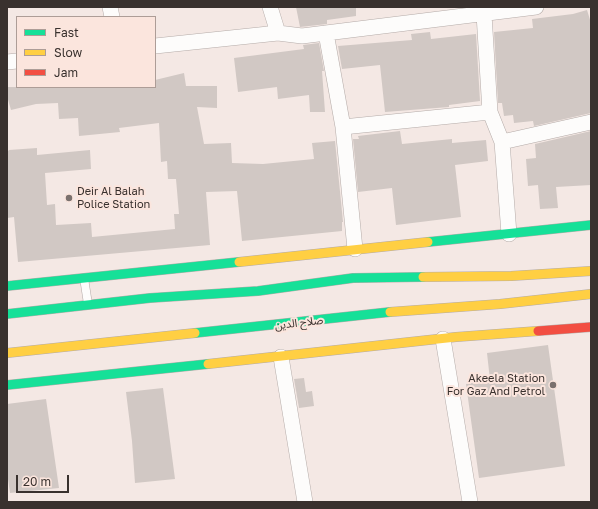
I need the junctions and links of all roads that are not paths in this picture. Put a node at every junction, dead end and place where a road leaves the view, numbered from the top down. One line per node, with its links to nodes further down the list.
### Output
1 (270, 7): 5 (street)
2 (536, 7): 4 (street)
3 (439, 13): 4 (street); 6 (street)
4 (484, 14): 8 (street)
5 (278, 33): 6 (street); 7 (street)
6 (326, 33): 10 (street)
7 (156, 46)
8 (490, 112): 10 (street); 11 (street)
9 (591, 122): 11 (street)
10 (343, 127): 14 (street)
11 (502, 142): 13 (street)
12 (591, 224): 13 (main road)
13 (509, 234): 14 (main road)
14 (355, 249): 16 (main road)
15 (591, 271): 19 (main road)
16 (84, 278): 17 (main road); 19 (lane)
17 (7, 286)
18 (591, 294): 23 (main road, صلاح الدين)
19 (88, 305): 20 (main road)
20 (7, 314)
21 (591, 327): 22 (main road)
22 (443, 339): 24 (main road); 27 (street)
23 (7, 353)
24 (282, 357): 25 (main road); 26 (street)
25 (7, 385)
26 (305, 502)
27 (470, 502)

